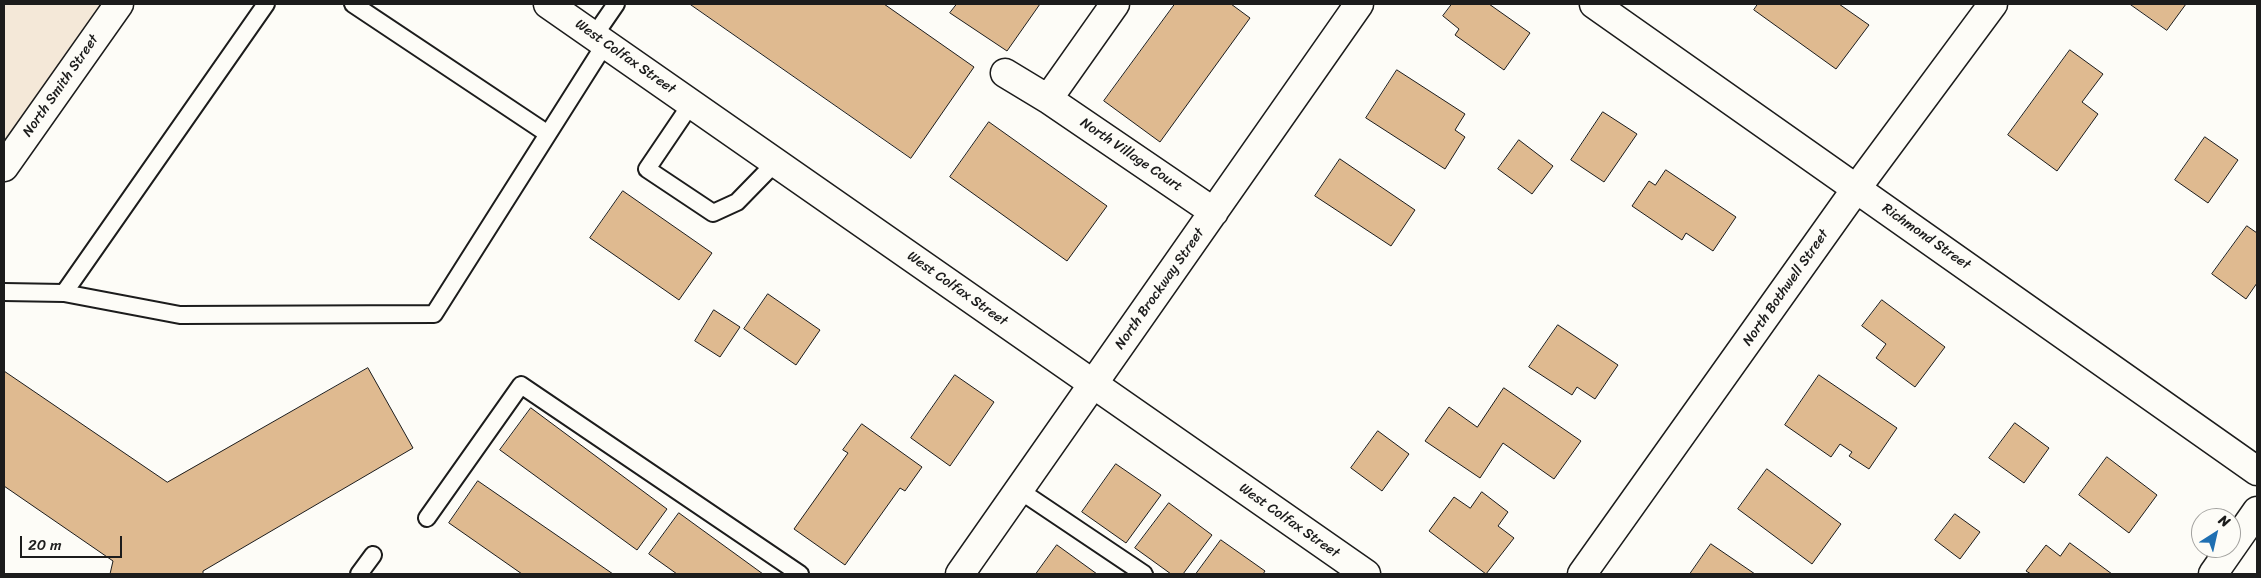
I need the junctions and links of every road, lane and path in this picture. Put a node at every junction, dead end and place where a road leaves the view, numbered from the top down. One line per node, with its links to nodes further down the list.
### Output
1 (119, 4): 16 (street, North Smith Street)
2 (266, 4): 20 (lane)
3 (352, 4): 14 (lane)
4 (548, 4): 10 (street, West Colfax Street)
5 (616, 4): 10 (lane)
6 (1114, 4): 12 (street)
7 (1359, 4): 18 (street, North Brockway Street)
8 (1594, 4): 17 (street, Richmond Street)
9 (1993, 4): 17 (street, North Bothwell Street)
10 (600, 40): 13 (street, West Colfax Street); 14 (lane)
11 (1005, 73): 12 (street, North Village Court)
12 (1048, 99): 18 (street, North Village Court)
13 (691, 104): 15 (street, West Colfax Street); 15 (lane)
14 (548, 134): 20 (lane)
15 (776, 162): 21 (street, West Colfax Street)
16 (4, 167)
17 (1856, 188): 22 (street, Richmond Street); 32 (street, North Bothwell Street)
18 (1214, 212): 21 (street, North Brockway Street)
19 (4, 292): 20 (lane)
20 (64, 293)
21 (1093, 384): 23 (street, North Brockway Street); 31 (street, West Colfax Street)
22 (2257, 470)
23 (1019, 490): 29 (street, North Brockway Street); 30 (lane)
24 (2257, 511): 33 (street)
25 (427, 518): 28 (lane)
26 (373, 555): 27 (lane)
27 (359, 574)
28 (800, 574)
29 (960, 574)
30 (1144, 574)
31 (1366, 574)
32 (1582, 574)
33 (2213, 574)

